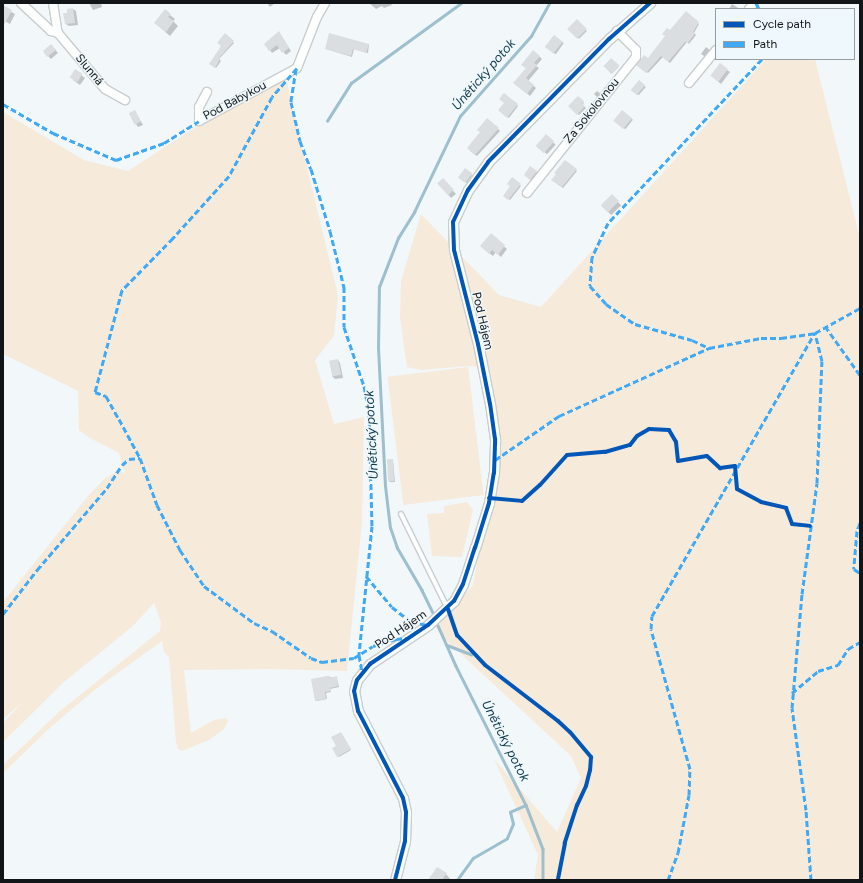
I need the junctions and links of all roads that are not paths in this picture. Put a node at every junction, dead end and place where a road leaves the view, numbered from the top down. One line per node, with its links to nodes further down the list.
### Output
1 (21, 3): 6 (street, Slunná)
2 (54, 3): 6 (street)
3 (325, 3): 9 (street, Pod Babykou)
4 (650, 3): 5 (street, Pod Hájem)
5 (617, 31): 11 (street, Za Sokolovnou); 13 (street, Pod Hájem)
6 (58, 33): 10 (street, Slunná)
7 (715, 51): 8 (street)
8 (689, 83)
9 (207, 92)
10 (125, 100)
11 (526, 193)
12 (401, 514): 13 (lane)
13 (444, 612): 14 (street, Pod Hájem)
14 (395, 880)

